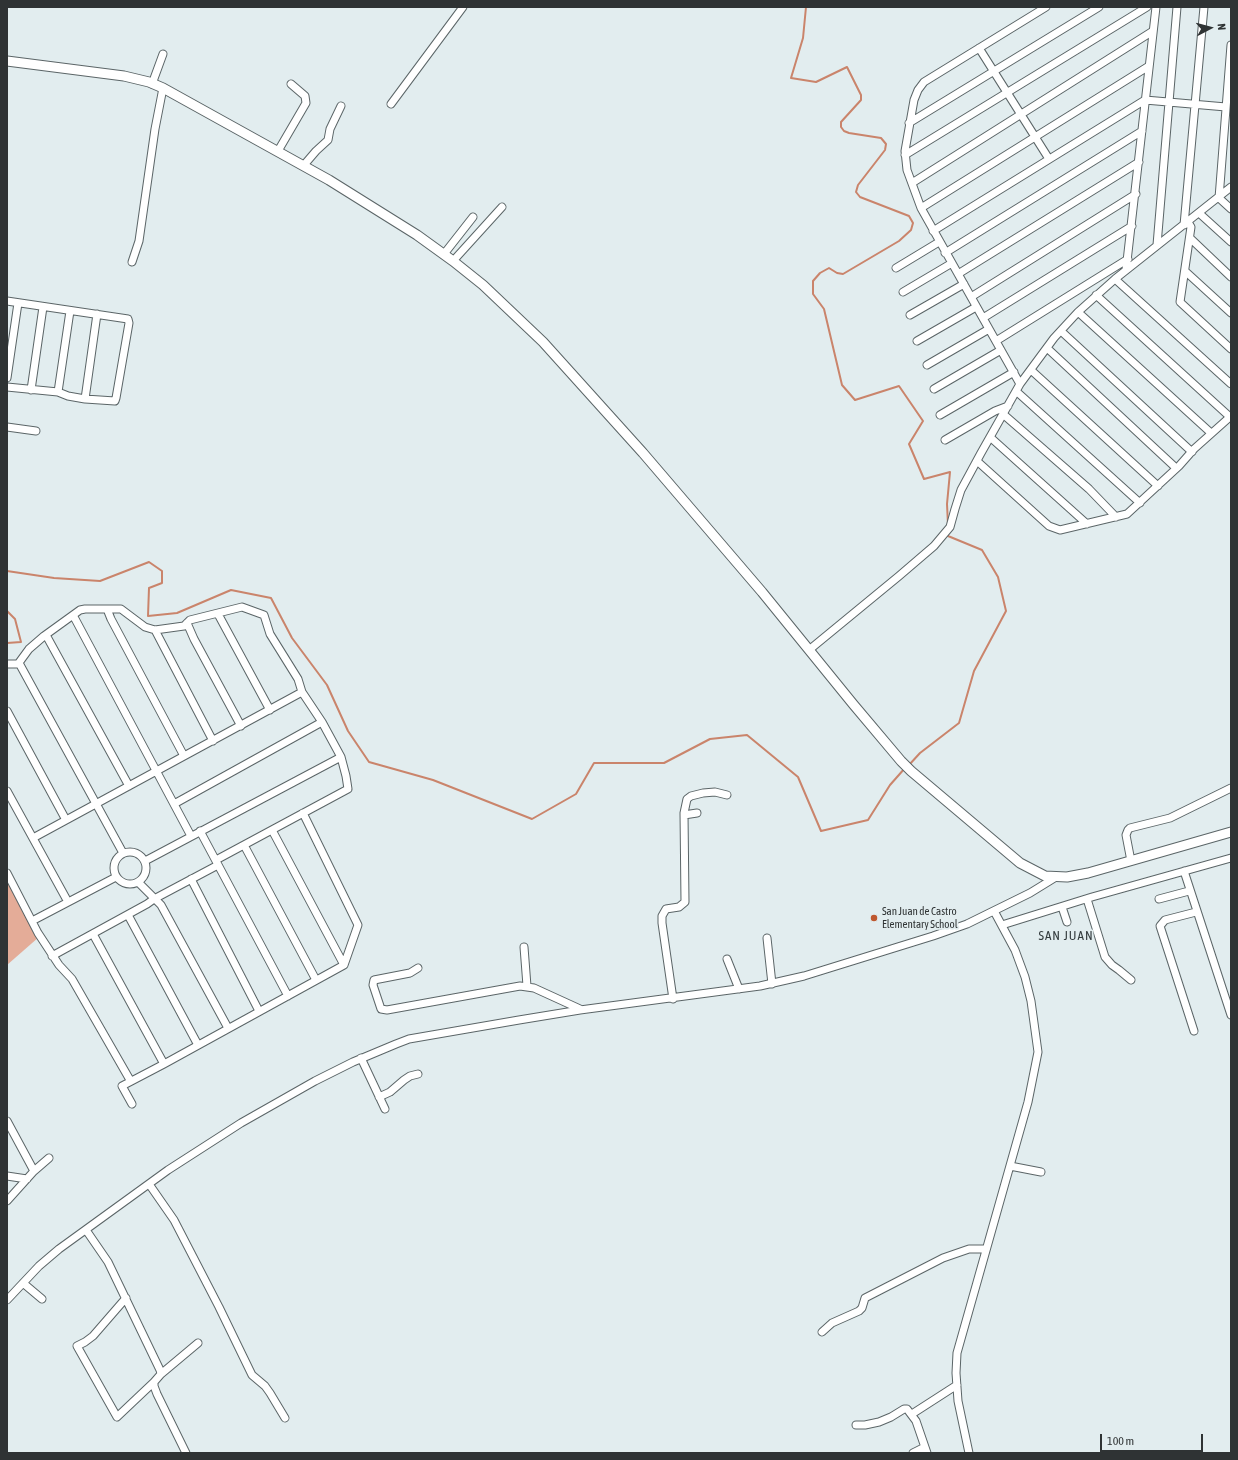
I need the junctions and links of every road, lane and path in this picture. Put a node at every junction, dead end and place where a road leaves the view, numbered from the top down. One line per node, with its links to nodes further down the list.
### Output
1 (1046, 7): 10 (street)
2 (1099, 7): 14 (street)
3 (1148, 7): 18 (street)
4 (1156, 7): 8 (street)
5 (1177, 7): 20 (street)
6 (1204, 7): 22 (street)
7 (460, 8): 21 (street)
8 (1153, 31): 13 (street); 25 (street)
9 (1231, 45): 24 (street)
10 (980, 48): 14 (street); 26 (street)
11 (163, 54): 15 (street)
12 (7, 61): 15 (street)
13 (1149, 66): 19 (street); 28 (street)
14 (994, 71): 18 (street); 26 (street)
15 (152, 84): 17 (street)
16 (291, 84): 29 (street)
17 (163, 88): 29 (street); 54 (street)
18 (1007, 93): 25 (street); 30 (street)
19 (1145, 100): 20 (street); 27 (street); 31 (street)
20 (1169, 102): 22 (street); 49 (street)
21 (391, 104)
22 (1195, 104): 24 (street); 43 (street)
23 (341, 106): 33 (street)
24 (1226, 107): 37 (street)
25 (1021, 114): 28 (street); 34 (street)
26 (909, 123): 30 (street)
27 (1142, 131): 32 (street); 50 (street)
28 (1035, 137): 31 (street); 39 (street)
29 (278, 151): 33 (street)
30 (905, 155): 34 (street)
31 (1049, 159): 45 (street)
32 (1139, 162): 36 (street); 59 (street)
33 (304, 165): 51 (street)
34 (912, 183): 39 (street)
35 (1231, 187): 37 (street)
36 (1136, 194): 44 (street); 65 (street)
37 (1219, 198): 40 (street); 41 (street)
38 (502, 207): 53 (street)
39 (921, 208): 45 (street)
40 (1231, 209)
41 (1199, 213): 43 (street); 48 (street)
42 (473, 217): 51 (street)
43 (1186, 224): 46 (street); 49 (street)
44 (1132, 226): 52 (street); 75 (street)
45 (933, 231): 47 (street)
46 (1190, 238): 58 (street); 60 (street)
47 (939, 242): 50 (street); 56 (street)
48 (1231, 242)
49 (1157, 245): 57 (street)
50 (946, 253): 55 (street)
51 (444, 254): 53 (street)
52 (1128, 259): 57 (street); 79 (street)
53 (453, 261): 117 (street)
54 (132, 262)
55 (952, 264): 59 (street); 63 (street)
56 (896, 268)
57 (1126, 270): 61 (street)
58 (1185, 271): 72 (street); 81 (street)
59 (958, 274): 62 (street)
60 (1231, 277)
61 (1115, 279): 64 (street); 88 (street)
62 (964, 284): 65 (street); 74 (street)
63 (903, 292)
64 (1096, 295): 71 (street); 98 (street)
65 (971, 297): 69 (street)
66 (7, 301): 67 (street)
67 (18, 303): 68 (street); 86 (street)
68 (43, 307): 70 (street); 90 (street)
69 (976, 307): 75 (street); 78 (street)
70 (70, 311): 73 (street); 93 (street)
71 (1078, 312): 77 (street); 101 (street)
72 (1231, 313)
73 (97, 314): 94 (street); 94 (street)
74 (910, 315)
75 (983, 318): 76 (street)
76 (989, 329): 79 (street); 83 (street)
77 (1060, 331): 80 (street); 104 (street)
78 (917, 341)
79 (996, 341): 82 (street)
80 (1047, 348): 84 (street); 106 (street)
81 (1231, 349)
82 (1001, 350): 85 (street); 91 (street)
83 (927, 365)
84 (1031, 370): 87 (street); 107 (street)
85 (1014, 372): 87 (street); 97 (street)
86 (7, 378)
87 (1020, 384): 92 (street)
88 (1231, 384)
89 (7, 387): 90 (street)
90 (31, 390): 93 (street)
91 (934, 390)
92 (1016, 391): 95 (street); 108 (street)
93 (58, 392): 94 (street)
94 (85, 399)
95 (1008, 406): 96 (street); 103 (street)
96 (1003, 414): 102 (street); 109 (street)
97 (940, 415)
98 (1230, 417): 101 (street)
99 (7, 427): 100 (street)
100 (36, 431)
101 (1211, 433): 104 (street)
102 (990, 437): 105 (street); 110 (street)
103 (945, 440)
104 (1192, 452): 106 (street)
105 (977, 461): 110 (street); 117 (street)
106 (1176, 468): 107 (street)
107 (1158, 486): 108 (street)
108 (1140, 503): 109 (street)
109 (1116, 516): 110 (street)
110 (1087, 524)
111 (107, 609): 113 (street); 115 (street); 126 (street)
112 (218, 614): 114 (street); 120 (street); 121 (street)
113 (73, 615): 116 (street); 128 (street)
114 (187, 623): 115 (street); 124 (street)
115 (155, 630): 125 (street)
116 (46, 634): 118 (street); 129 (street)
117 (809, 650): 153 (street)
118 (19, 663): 119 (street); 133 (street)
119 (7, 664)
120 (302, 692): 121 (street); 123 (street)
121 (270, 710): 124 (street)
122 (7, 711): 138 (street)
123 (322, 722): 127 (street); 134 (street)
124 (241, 726): 125 (street)
125 (213, 741): 126 (street)
126 (184, 756): 128 (street)
127 (341, 757): 135 (street); 140 (street)
128 (156, 771): 129 (street); 134 (street)
129 (129, 786): 133 (street)
130 (1231, 788): 147 (street)
131 (7, 791): 143 (street)
132 (727, 795): 137 (street)
133 (96, 804): 138 (street); 145 (street)
134 (174, 804): 142 (street)
135 (303, 813): 139 (street); 173 (street)
136 (697, 813): 137 (street)
137 (684, 814): 181 (street)
138 (66, 820): 143 (street)
139 (272, 830): 144 (street); 173 (street)
140 (200, 831): 142 (street); 149 (street)
141 (1231, 832): 147 (street)
142 (191, 836): 148 (street)
143 (33, 838): 160 (street)
144 (244, 845): 149 (street); 175 (street)
145 (122, 854): 148 (street); 152 (street)
146 (1231, 858): 150 (street)
147 (1131, 860): 153 (street)
148 (145, 861): 155 (street)
149 (217, 862): 154 (street); 180 (street)
150 (1184, 871): 156 (street); 158 (street)
151 (7, 873): 165 (street)
152 (116, 877): 155 (street); 160 (street)
153 (1056, 877): 162 (street)
154 (191, 879): 157 (street); 183 (street)
155 (138, 882): 157 (street)
156 (1190, 891): 159 (street); 163 (street)
157 (154, 899): 164 (street); 185 (street)
158 (1086, 899): 161 (street); 176 (street)
159 (1159, 899)
160 (68, 902): 165 (street)
161 (1062, 907): 166 (street); 167 (street)
162 (994, 911): 167 (street); 177 (street)
163 (1196, 912): 184 (street); 186 (street)
164 (128, 915): 168 (street); 187 (street)
165 (32, 921): 171 (street)
166 (1068, 922)
167 (1002, 924): 197 (street)
168 (93, 934): 171 (street); 189 (street)
169 (767, 938): 177 (street)
170 (524, 947): 178 (street)
171 (52, 956): 191 (street)
172 (727, 959): 179 (street)
173 (344, 965): 175 (street)
174 (418, 968): 178 (street)
175 (316, 980): 180 (street)
176 (1131, 980)
177 (772, 984): 179 (street)
178 (527, 986): 182 (street)
179 (738, 989): 181 (street)
180 (288, 996): 183 (street)
181 (672, 998): 182 (street)
182 (580, 1010): 188 (street)
183 (259, 1011): 185 (street)
184 (1231, 1015)
185 (228, 1028): 187 (street)
186 (1194, 1031)
187 (198, 1045): 189 (street)
188 (361, 1058): 192 (street); 202 (street)
189 (164, 1064): 191 (street)
190 (418, 1074): 192 (street)
191 (130, 1080): 193 (street)
192 (379, 1097): 194 (street)
193 (132, 1104)
194 (385, 1110)
195 (7, 1121): 198 (street)
196 (49, 1158): 198 (street)
197 (1010, 1166): 199 (street); 205 (street)
198 (34, 1171): 201 (street)
199 (1041, 1172)
200 (7, 1176): 201 (street)
201 (27, 1179): 203 (street)
202 (149, 1184): 204 (street); 216 (street)
203 (7, 1201)
204 (86, 1230): 206 (street); 207 (street)
205 (986, 1249): 210 (street); 214 (street)
206 (23, 1283): 208 (street); 209 (street)
207 (126, 1298): 212 (street); 213 (street)
208 (42, 1299)
209 (7, 1300)
210 (822, 1332)
211 (198, 1342): 212 (street)
212 (161, 1374): 213 (street)
213 (154, 1382): 219 (street)
214 (957, 1385): 215 (street); 221 (street)
215 (912, 1414): 217 (street); 218 (street)
216 (285, 1418)
217 (856, 1425)
218 (926, 1450): 220 (street)
219 (186, 1453)
220 (913, 1453)
221 (969, 1453)

